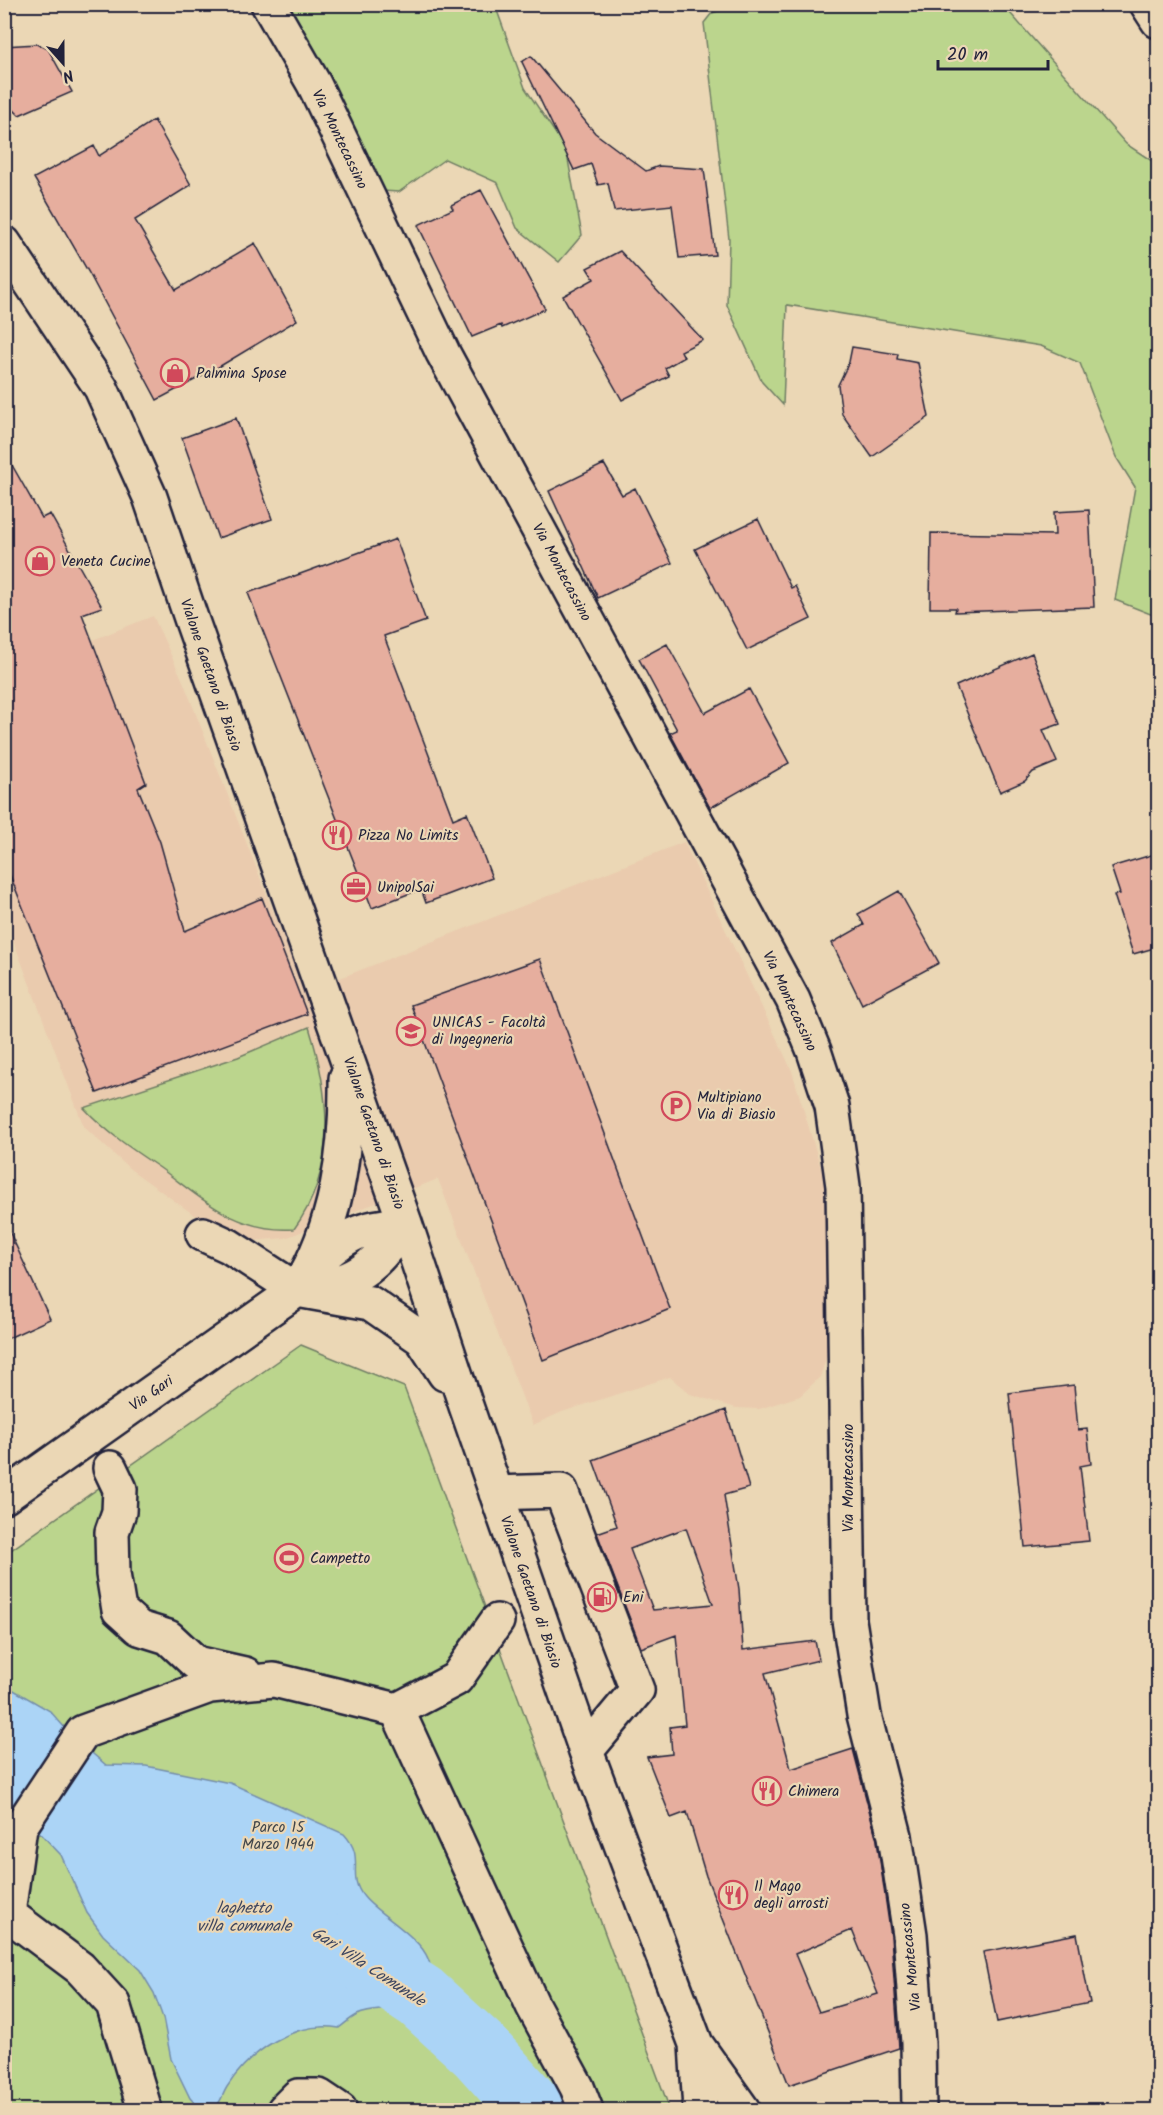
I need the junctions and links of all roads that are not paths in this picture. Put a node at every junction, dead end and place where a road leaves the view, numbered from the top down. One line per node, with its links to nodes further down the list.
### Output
1 (268, 4): 25 (street, Via Montecassino)
2 (1147, 4): 3 (street)
3 (1158, 21)
4 (4, 243): 5 (street, Vialone Gaetano di Biasio)
5 (346, 1052): 6 (street, Vialone Gaetano di Biasio); 8 (street)
6 (405, 1223): 8 (street, Via Gari); 9 (street, Vialone Gaetano di Biasio)
7 (203, 1234): 8 (street)
8 (304, 1278): 9 (street); 12 (street, Via Gari)
9 (466, 1406): 11 (street, Vialone Gaetano di Biasio)
10 (110, 1468): 14 (street)
11 (496, 1493): 16 (street, Vialone Gaetano di Biasio); 16 (street)
12 (4, 1497)
13 (497, 1621): 15 (street)
14 (274, 1680): 15 (street); 17 (street)
15 (397, 1710): 22 (street)
16 (586, 1750): 18 (street, Vialone Gaetano di Biasio)
17 (6, 1913): 19 (street)
18 (696, 2044): 23 (street, Vialone Gaetano di Biasio); 24 (street, Vialone Gaetano di Biasio)
19 (145, 2110)
20 (284, 2110): 21 (street)
21 (340, 2110)
22 (586, 2110)
23 (700, 2110)
24 (743, 2110)
25 (919, 2110)

